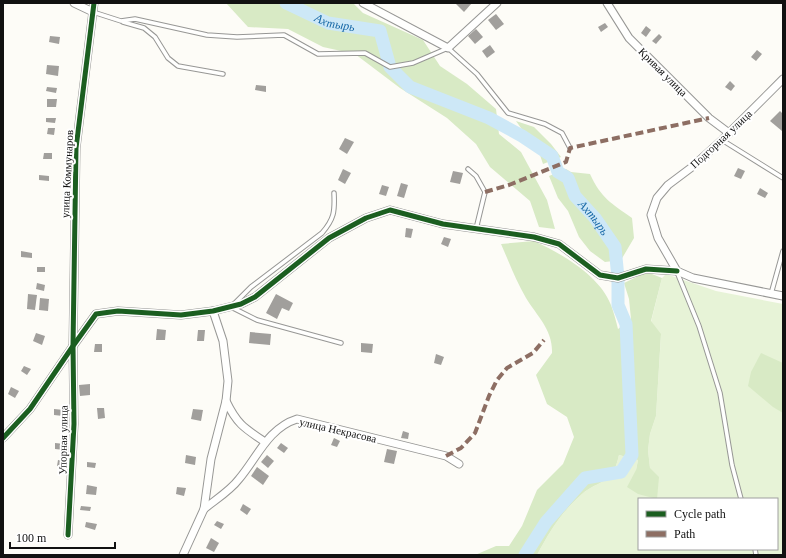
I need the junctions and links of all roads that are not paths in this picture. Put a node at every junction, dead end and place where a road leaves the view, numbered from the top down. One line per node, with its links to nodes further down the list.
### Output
1 (74, 3): 6 (street)
2 (94, 3): 6 (street, улица Коммунаров)
3 (363, 3): 8 (street)
4 (497, 3): 8 (street)
5 (607, 3): 11 (street, Кривая улица)
6 (92, 12): 7 (lane); 25 (street, улица Коммунаров)
7 (121, 21): 8 (lane); 9 (lane)
8 (448, 48): 13 (lane)
9 (223, 74)
10 (783, 79): 11 (street, Подгорная улица)
11 (729, 133): 12 (street, Подгорная улица)
12 (722, 140): 15 (lane); 19 (street, Подгорная улица)
13 (570, 148)
14 (468, 169): 17 (lane)
15 (783, 178)
16 (334, 193): 22 (lane)
17 (476, 229): 19 (street); 22 (street)
18 (783, 251): 20 (lane)
19 (677, 271): 20 (street); 30 (lane)
20 (771, 294): 21 (street)
21 (783, 296)
22 (231, 306): 23 (street); 24 (lane)
23 (213, 311): 25 (street); 26 (street, улица Некрасова)
24 (341, 343)
25 (73, 346): 27 (street); 32 (street, Упорная улица)
26 (226, 401): 28 (street); 31 (street, улица Некрасова)
27 (3, 438)
28 (265, 442): 29 (street, улица Некрасова); 31 (street, улица Некрасова)
29 (459, 464)
30 (741, 498)
31 (204, 509): 33 (street, улица Некрасова)
32 (68, 535)
33 (183, 555)

